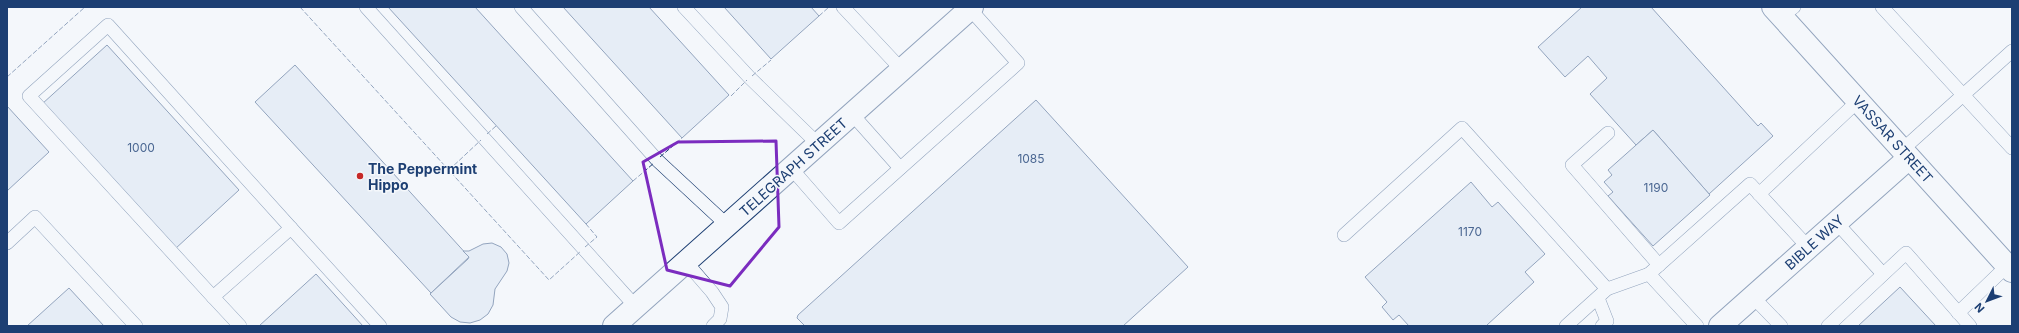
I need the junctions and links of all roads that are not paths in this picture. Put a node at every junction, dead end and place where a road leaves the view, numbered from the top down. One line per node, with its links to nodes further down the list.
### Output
1 (366, 7): 33 (lane)
2 (521, 7): 21 (lane)
3 (684, 7): 14 (lane)
4 (843, 7): 9 (lane)
5 (1882, 7): 10 (lane)
6 (971, 8): 9 (street, TELEGRAPH STREET); 18 (lane)
7 (1783, 10): 11 (street, VASSAR STREET)
8 (2012, 51): 10 (lane)
9 (902, 70): 12 (street, TELEGRAPH STREET)
10 (1962, 95): 15 (lane); 16 (lane)
11 (1858, 101): 16 (street, VASSAR STREET); 19 (lane)
12 (852, 114): 14 (street, TELEGRAPH STREET); 18 (lane)
13 (1608, 132): 27 (lane)
14 (818, 144): 17 (street, TELEGRAPH STREET)
15 (2012, 148)
16 (1906, 154): 20 (street, BIBLE WAY); 28 (street, VASSAR STREET)
17 (791, 168): 18 (lane); 21 (street, TELEGRAPH STREET)
18 (900, 168)
19 (1759, 194): 25 (lane); 27 (lane)
20 (1836, 222): 25 (street, BIBLE WAY); 29 (lane)
21 (727, 226): 26 (street, TELEGRAPH STREET)
22 (291, 228): 32 (lane); 32 (lane); 38 (lane)
23 (1344, 235): 30 (lane)
24 (7, 243): 36 (lane)
25 (1808, 247): 31 (street, BIBLE WAY)
26 (686, 262): 33 (street, TELEGRAPH STREET); 39 (lane)
27 (1654, 269): 30 (lane); 42 (lane)
28 (2010, 269): 34 (lane)
29 (1883, 274): 34 (lane); 45 (lane)
30 (1603, 293): 40 (lane); 41 (lane)
31 (1753, 296): 43 (street, BIBLE WAY); 44 (lane)
32 (213, 297): 37 (lane)
33 (636, 307): 35 (street, TELEGRAPH STREET)
34 (1958, 313): 46 (lane)
35 (616, 325)
36 (136, 326)
37 (240, 326)
38 (380, 326)
39 (713, 326)
40 (1566, 326)
41 (1602, 326)
42 (1697, 326)
43 (1720, 326)
44 (1781, 326)
45 (1828, 326)
46 (1970, 326)

